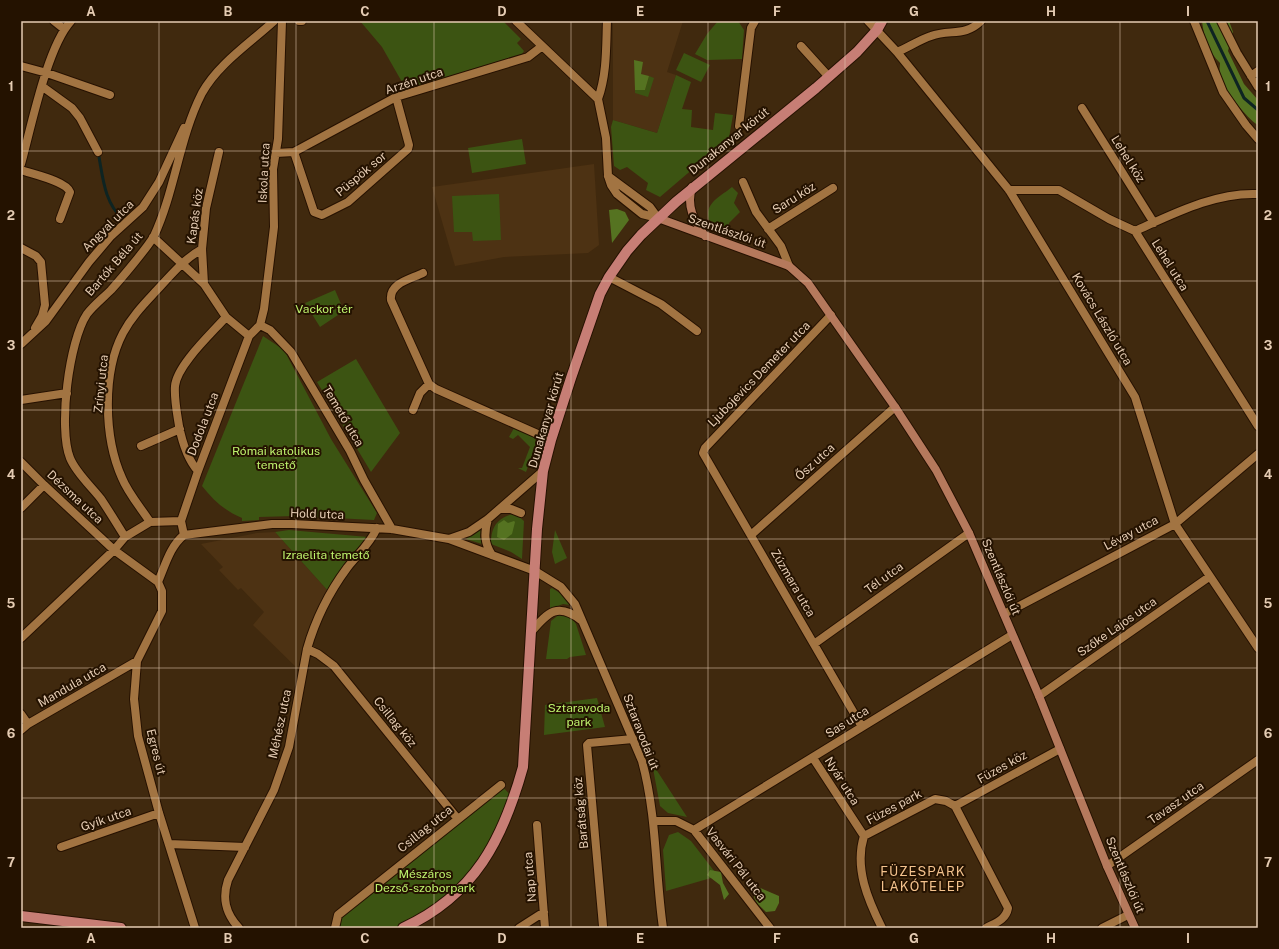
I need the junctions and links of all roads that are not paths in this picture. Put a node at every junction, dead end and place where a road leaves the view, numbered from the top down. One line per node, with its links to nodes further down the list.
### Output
1 (54, 21): 15 (street)
2 (71, 21): 15 (street)
3 (274, 21): 30 (street, Bartók Béla út)
4 (282, 21): 36 (street, Iskola utca)
5 (299, 21): 6 (street)
6 (302, 21)
7 (516, 21): 18 (street)
8 (607, 21): 28 (street)
9 (868, 21): 16 (street, Kovács László utca)
10 (882, 21): 16 (main road, Dunakanyar körút)
11 (981, 21): 19 (street)
12 (1194, 21): 32 (street)
13 (1221, 21): 22 (street)
14 (751, 23): 31 (street)
15 (64, 29): 21 (street)
16 (877, 30): 19 (street, Kovács László utca); 23 (main road, Dunakanyar körút)
17 (801, 46): 23 (street)
18 (541, 47): 27 (street, Arzén utca); 28 (street)
19 (897, 52): 42 (street, Kovács László utca)
20 (21, 66): 21 (street)
21 (47, 73): 24 (street); 26 (street)
22 (1254, 74): 25 (street)
23 (828, 77): 40 (main road, Dunakanyar körút)
24 (43, 87): 33 (street); 37 (street)
25 (1258, 87)
26 (110, 95)
27 (396, 97): 35 (street, Arzén utca); 35 (street, Püspök sor)
28 (598, 99): 44 (street)
29 (1082, 108): 46 (street, Lehel köz)
30 (194, 113): 50 (street, Bartók Béla út); 61 (street, Angyal utca)
31 (739, 126)
32 (1258, 139)
33 (98, 152)
34 (219, 152): 52 (street, Kapás köz)
35 (294, 152): 36 (street, Arzén utca)
36 (276, 153): 60 (street, Iskola utca)
37 (21, 164)
38 (21, 170): 45 (street)
39 (743, 182): 47 (street, Szentlászlói út)
40 (692, 187): 44 (main road, Dunakanyar körút); 49 (main road)
41 (833, 188): 47 (street, Saru köz)
42 (1009, 190): 48 (street); 86 (street, Kovács László utca)
43 (1258, 194): 46 (street)
44 (658, 218): 49 (main road, Szentlászlói út); 56 (main road, Dunakanyar körút)
45 (60, 219)
46 (1154, 223): 48 (street)
47 (768, 229): 54 (street, Szentlászlói út)
48 (1134, 231): 70 (street, Lehel utca)
49 (706, 236): 54 (main road, Szentlászlói út)
50 (153, 237): 53 (street); 66 (street, Bartók Béla út)
51 (21, 248): 61 (street)
52 (202, 249): 53 (street, Zrínyi utca); 57 (street, Kapás köz)
53 (182, 263): 57 (street); 85 (street, Zrínyi utca)
54 (789, 266): 58 (main road, Szentlászlói út)
55 (423, 273): 65 (street)
56 (609, 277): 62 (street); 72 (main road, Dunakanyar körút)
57 (204, 284): 59 (street)
58 (831, 315): 68 (main road, Szentlászlói út); 74 (street, Ljubojevics Demeter utca)
59 (226, 317): 63 (street); 71 (street)
60 (260, 326): 63 (street); 88 (street, Temető utca)
61 (34, 330): 64 (street, Angyal utca)
62 (697, 331)
63 (249, 336): 77 (street, Dodola utca)
64 (21, 344)
65 (429, 384): 69 (street); 72 (street)
66 (67, 393): 67 (street); 92 (street, Bartók Béla út)
67 (21, 400)
68 (895, 407): 89 (main road, Szentlászlói út); 91 (street, Ősz utca)
69 (414, 410)
70 (1258, 426)
71 (180, 429): 73 (street); 77 (street)
72 (551, 440): 78 (main road, Dunakanyar körút)
73 (141, 446)
74 (703, 450): 91 (street, Zúzmara utca)
75 (1258, 454): 86 (street, Lévay utca)
76 (21, 462): 79 (street, Dézsma utca)
77 (198, 471): 84 (street, Dodola utca)
78 (543, 471): 81 (street, Hold utca); 96 (main road, Dunakanyar körút)
79 (44, 485): 80 (street); 94 (street, Dézsma utca)
80 (21, 508)
81 (501, 509): 82 (street); 83 (street, Hold utca)
82 (521, 513)
83 (488, 519): 93 (street, Hold utca); 95 (street)
84 (181, 521): 85 (street); 90 (street)
85 (150, 522): 92 (street)
86 (1175, 524): 97 (street, Kovács László utca); 99 (street, Lévay utca)
87 (377, 528): 88 (street, Hold utca); 90 (street, Hold utca); 106 (street, Méhész utca)
88 (392, 529): 93 (street, Hold utca)
89 (969, 533): 99 (main road, Szentlászlói út); 104 (street, Tél utca)
90 (184, 535): 98 (street)
91 (752, 535): 104 (street, Zúzmara utca)
92 (125, 537): 94 (street)
93 (448, 539): 95 (street, Hold utca)
94 (114, 550): 98 (street, Dézsma utca); 103 (street)
95 (492, 555): 96 (street, Hold utca)
96 (535, 571): 100 (street, Sztaravodai út); 101 (main road, Dunakanyar körút)
97 (1209, 577): 105 (street, Kovács László utca); 108 (street, Szőke Lajos utca)
98 (158, 582): 107 (street, Egres út)
99 (1004, 614): 102 (main road, Szentlászlói út)
100 (581, 620): 101 (street); 113 (street, Sztaravodai út)
101 (532, 631): 137 (main road, Dunakanyar körút)
102 (1012, 635): 108 (main road, Szentlászlói út); 111 (street, Sas utca)
103 (21, 638)
104 (814, 644): 111 (street, Zúzmara utca)
105 (1258, 648)
106 (307, 649): 120 (street, Csillag köz); 126 (street, Méhész utca)
107 (136, 661): 110 (street, Mandula utca); 119 (street, Egres út)
108 (1039, 696): 114 (main road, Szentlászlói út)
109 (21, 714): 110 (street)
110 (28, 724): 112 (street, Mandula utca)
111 (862, 727): 115 (street, Sas utca)
112 (21, 730)
113 (633, 739): 121 (street, Sztaravodai út); 132 (street, Barátság köz)
114 (1060, 749): 118 (street, Füzes köz); 128 (main road, Szentlászlói út)
115 (813, 758): 123 (street, Sas utca); 124 (street, Nyár utca)
116 (1258, 760): 128 (street, Tavasz utca)
117 (501, 785): 120 (street, Csillag utca)
118 (955, 806): 124 (street, Füzes park); 143 (street)
119 (159, 813): 125 (street, Egres út); 127 (street, Gyík utca)
120 (457, 818): 136 (street, Csillag utca)
121 (653, 821): 123 (street, Vasvári Pál utca); 140 (street, Sztaravodai út)
122 (537, 825): 129 (street, Nap utca)
123 (694, 830): 141 (street, Vasvári Pál utca)
124 (864, 836): 142 (street, Füzes park)
125 (169, 844): 126 (street); 134 (street, Egres út)
126 (245, 847): 135 (street, Méhész utca)
127 (61, 848)
128 (1107, 866): 130 (main road, Szentlászlói út)
129 (544, 912): 138 (street); 139 (street, Nap utca)
130 (1128, 915): 144 (street); 145 (main road, Szentlászlói út)
131 (21, 916): 133 (main road)
132 (603, 926)
133 (121, 928)
134 (195, 928)
135 (239, 928)
136 (335, 928)
137 (403, 928)
138 (519, 928)
139 (545, 928)
140 (663, 928)
141 (770, 928)
142 (882, 928)
143 (986, 928)
144 (1102, 928)
145 (1135, 928)

